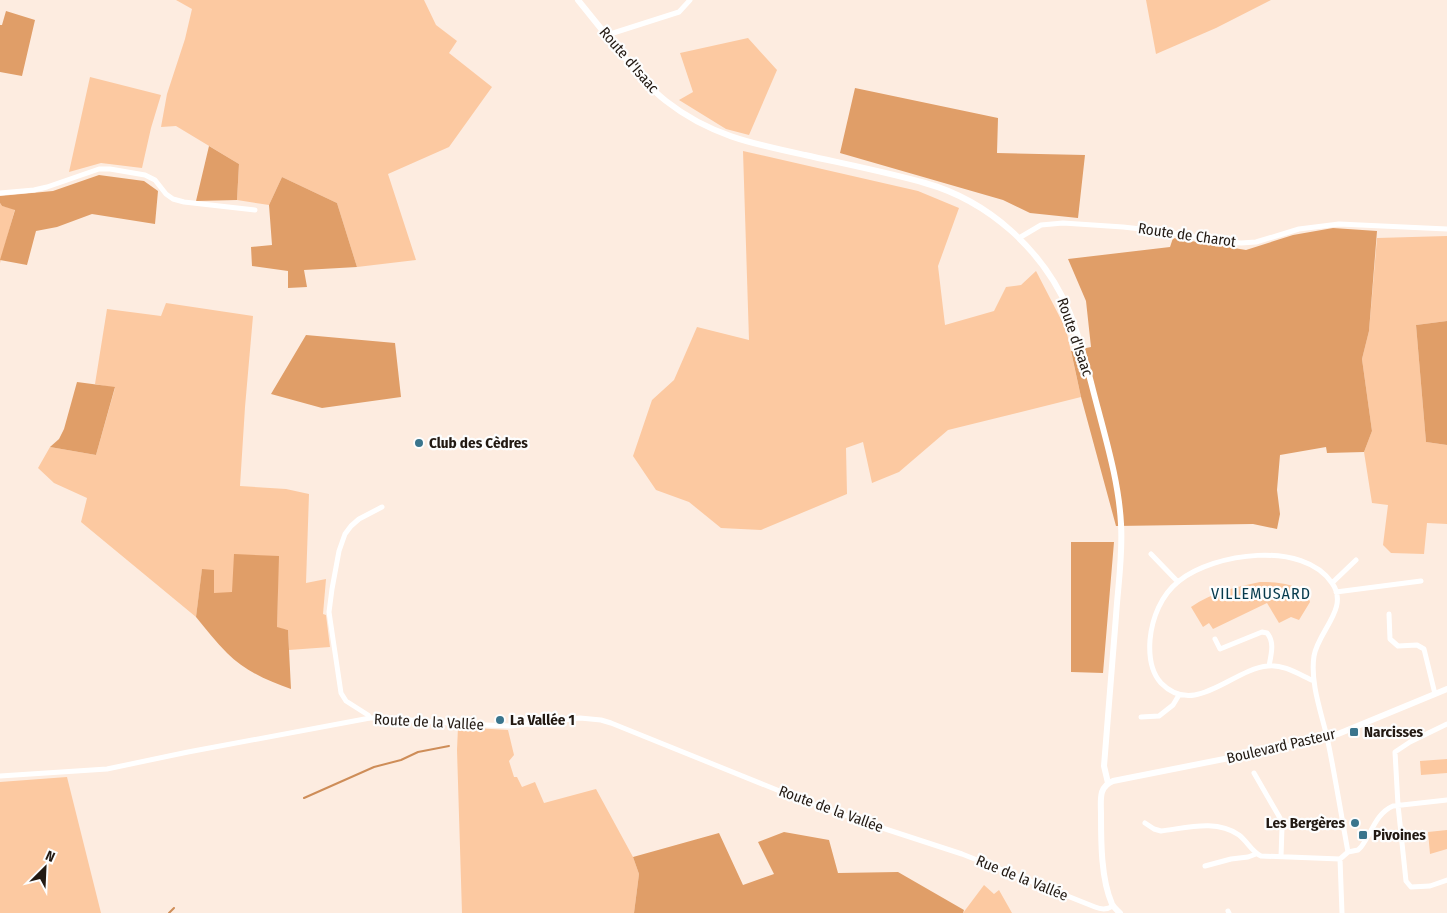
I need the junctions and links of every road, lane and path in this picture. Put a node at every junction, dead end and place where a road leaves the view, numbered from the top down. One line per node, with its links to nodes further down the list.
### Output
1 (578, 0): 3 (street, Route d'Isaac)
2 (690, 0): 3 (street)
3 (607, 35): 7 (street, Route d'Isaac)
4 (0, 193): 5 (street)
5 (255, 210)
6 (1447, 229): 7 (street, Route de Charot)
7 (1019, 238): 28 (street, Route d'Isaac)
8 (382, 507): 22 (street)
9 (1151, 554): 12 (street)
10 (1356, 560): 13 (street)
11 (1421, 581): 14 (street)
12 (1178, 582): 13 (street); 21 (street)
13 (1332, 582): 14 (street)
14 (1336, 592): 18 (street)
15 (1389, 614): 20 (street)
16 (1215, 638): 17 (street)
17 (1269, 666): 18 (street); 21 (street)
18 (1314, 681): 25 (street)
19 (1447, 689): 20 (street, Boulevard Pasteur)
20 (1435, 694): 25 (street, Boulevard Pasteur)
21 (1179, 695): 23 (street)
22 (370, 718): 27 (street, Route de la Vallée); 32 (street, Route de la Vallée)
23 (1141, 718)
24 (1447, 724): 30 (street)
25 (1327, 738): 28 (street, Boulevard Pasteur); 33 (street)
26 (1254, 773): 35 (street)
27 (0, 776)
28 (1108, 783): 39 (street)
29 (1447, 800): 30 (street)
30 (1398, 805): 33 (street); 38 (street)
31 (1145, 823): 34 (street)
32 (930, 842): 39 (street, Rue de la Vallée)
33 (1348, 852): 36 (street)
34 (1256, 854): 35 (street); 37 (street)
35 (1280, 857): 36 (street)
36 (1340, 859): 41 (street)
37 (1205, 866)
38 (1447, 880)
39 (1113, 906): 40 (street)
40 (1120, 913)
41 (1342, 913)

